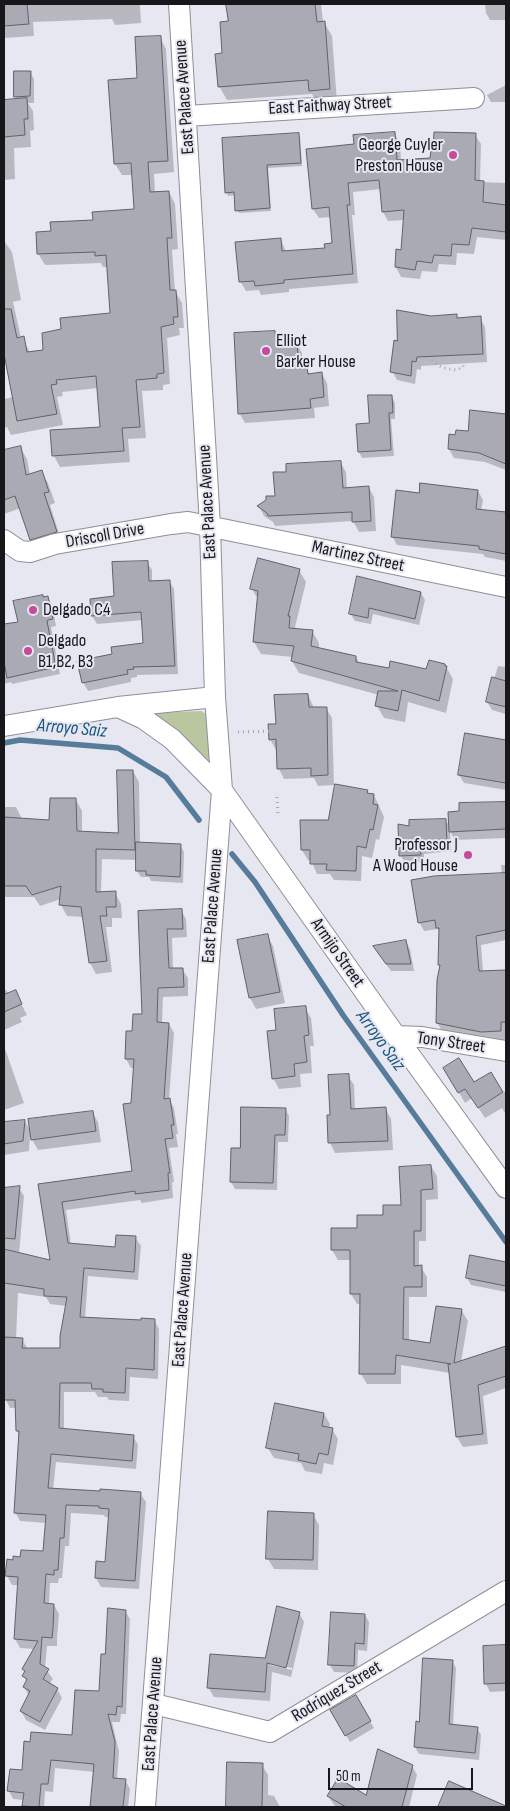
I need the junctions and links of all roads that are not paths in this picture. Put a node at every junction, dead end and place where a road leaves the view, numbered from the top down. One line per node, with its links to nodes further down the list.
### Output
1 (179, 4): 3 (street, East Palace Avenue)
2 (474, 98): 3 (street, East Faithway Street)
3 (186, 116): 4 (street, East Palace Avenue)
4 (210, 526): 5 (street, Driscoll Drive); 6 (street, Martinez Street); 7 (street, East Palace Avenue)
5 (4, 540)
6 (506, 587)
7 (215, 697): 8 (street); 10 (street, East Palace Avenue)
8 (118, 707): 9 (street); 10 (street, Armijo Street)
9 (4, 726)
10 (222, 790): 11 (street, Armijo Street); 15 (street, East Palace Avenue)
11 (396, 1036): 12 (street, Tony Street); 13 (street, Armijo Street)
12 (506, 1051)
13 (506, 1188)
14 (506, 1591): 15 (street, Rodriquez Street)
15 (154, 1704): 16 (street, East Palace Avenue)
16 (146, 1807)

